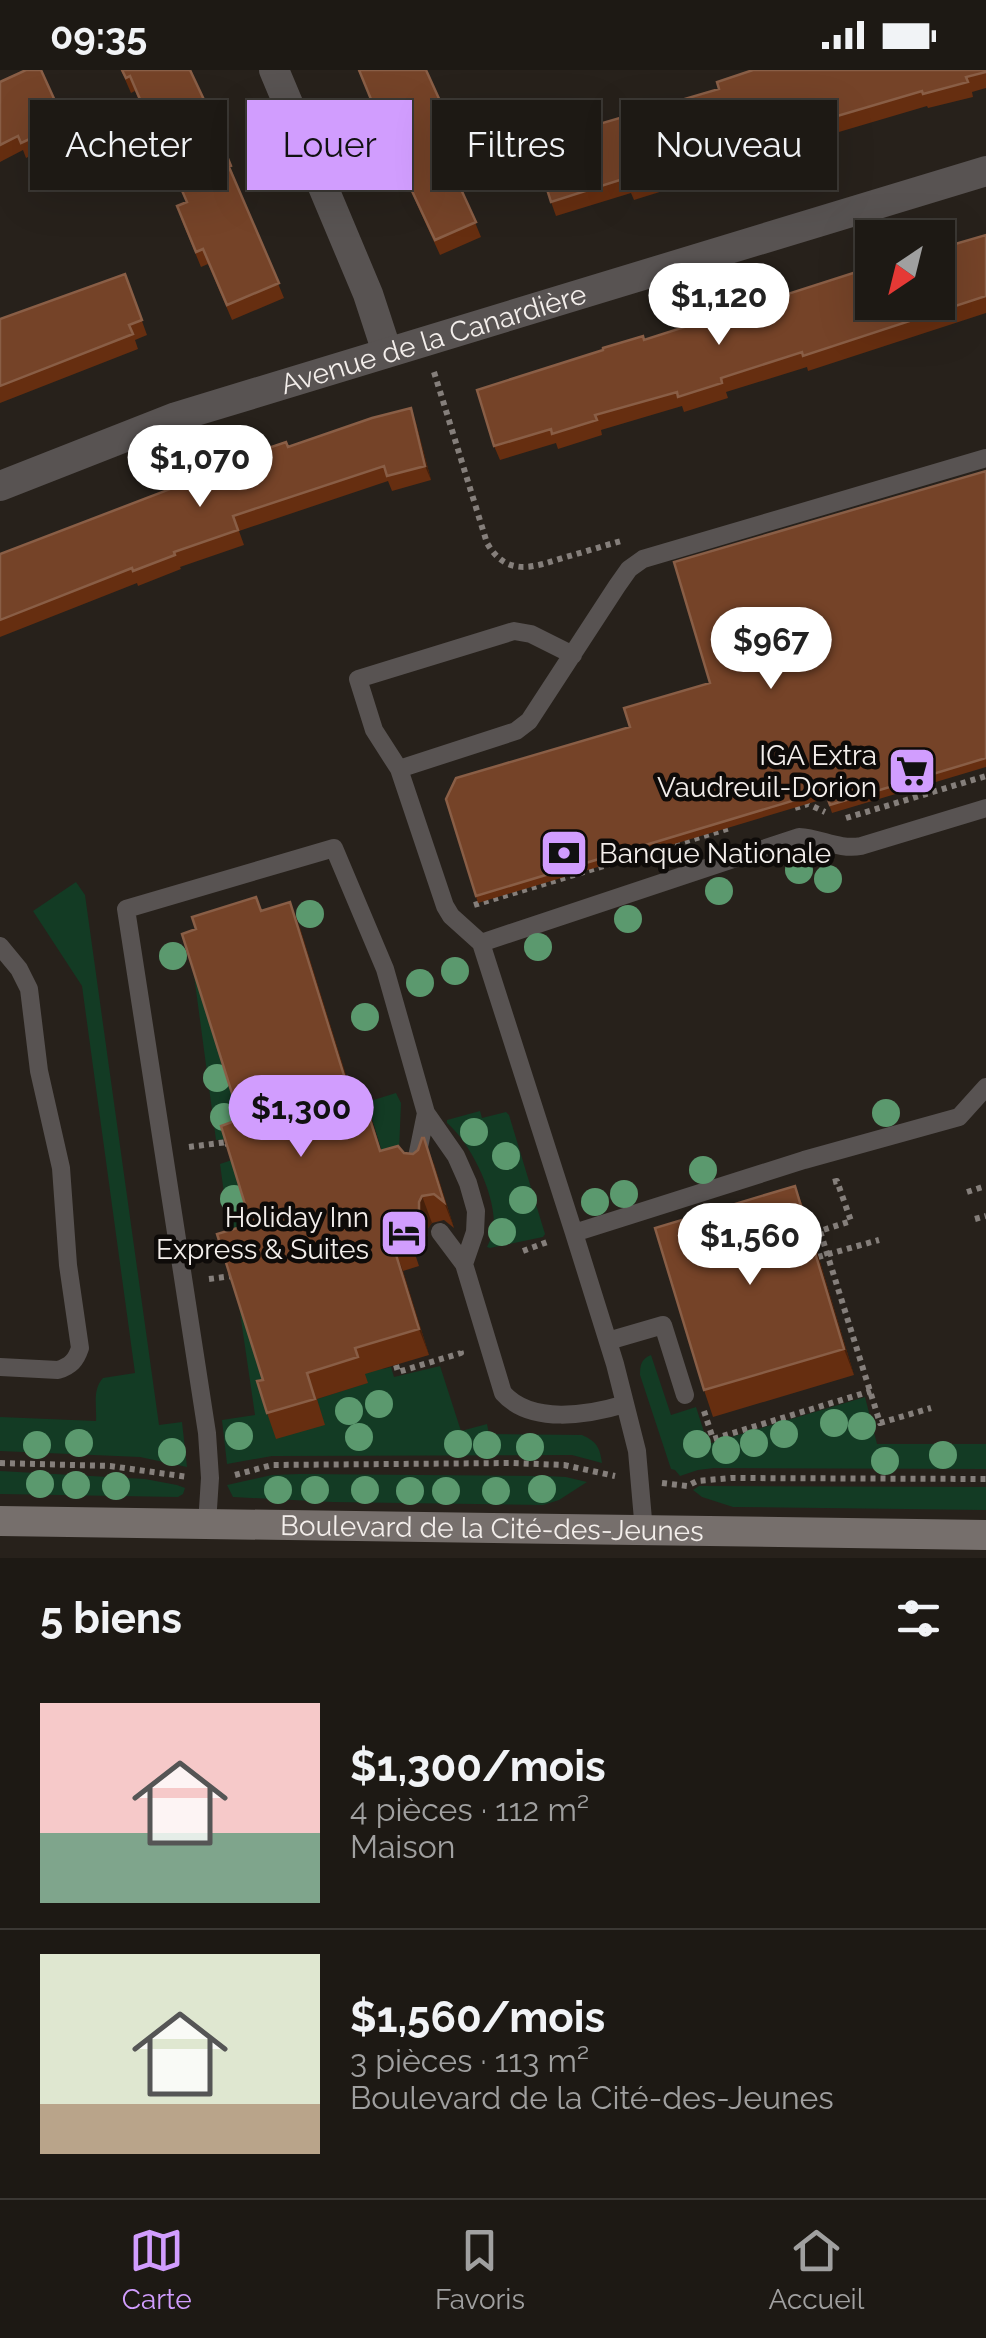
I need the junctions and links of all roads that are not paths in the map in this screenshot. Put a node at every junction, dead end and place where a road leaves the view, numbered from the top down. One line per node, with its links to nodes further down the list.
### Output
1 (274, 70): 3 (street)
2 (986, 171): 3 (street, Avenue de la Canardière)
3 (388, 352): 5 (street, Avenue de la Canardière)
4 (986, 458): 6 (lane)
5 (0, 486)
6 (573, 655): 7 (lane); 7 (lane)
7 (398, 769): 9 (lane)
8 (986, 808): 9 (lane)
9 (481, 943): 15 (lane)
10 (0, 946): 18 (lane)
11 (986, 1087): 15 (lane)
12 (426, 1113): 13 (lane); 16 (lane); 22 (lane)
13 (420, 1168)
14 (440, 1232): 16 (lane)
15 (574, 1233): 17 (lane)
16 (464, 1264): 20 (lane)
17 (608, 1342): 19 (lane); 20 (lane)
18 (0, 1367)
19 (694, 1399)
20 (626, 1404): 23 (lane)
21 (0, 1521): 22 (street, Boulevard de la Cité-des-Jeunes)
22 (207, 1524): 23 (street, Boulevard de la Cité-des-Jeunes)
23 (644, 1531): 24 (street, Boulevard de la Cité-des-Jeunes)
24 (986, 1536)

